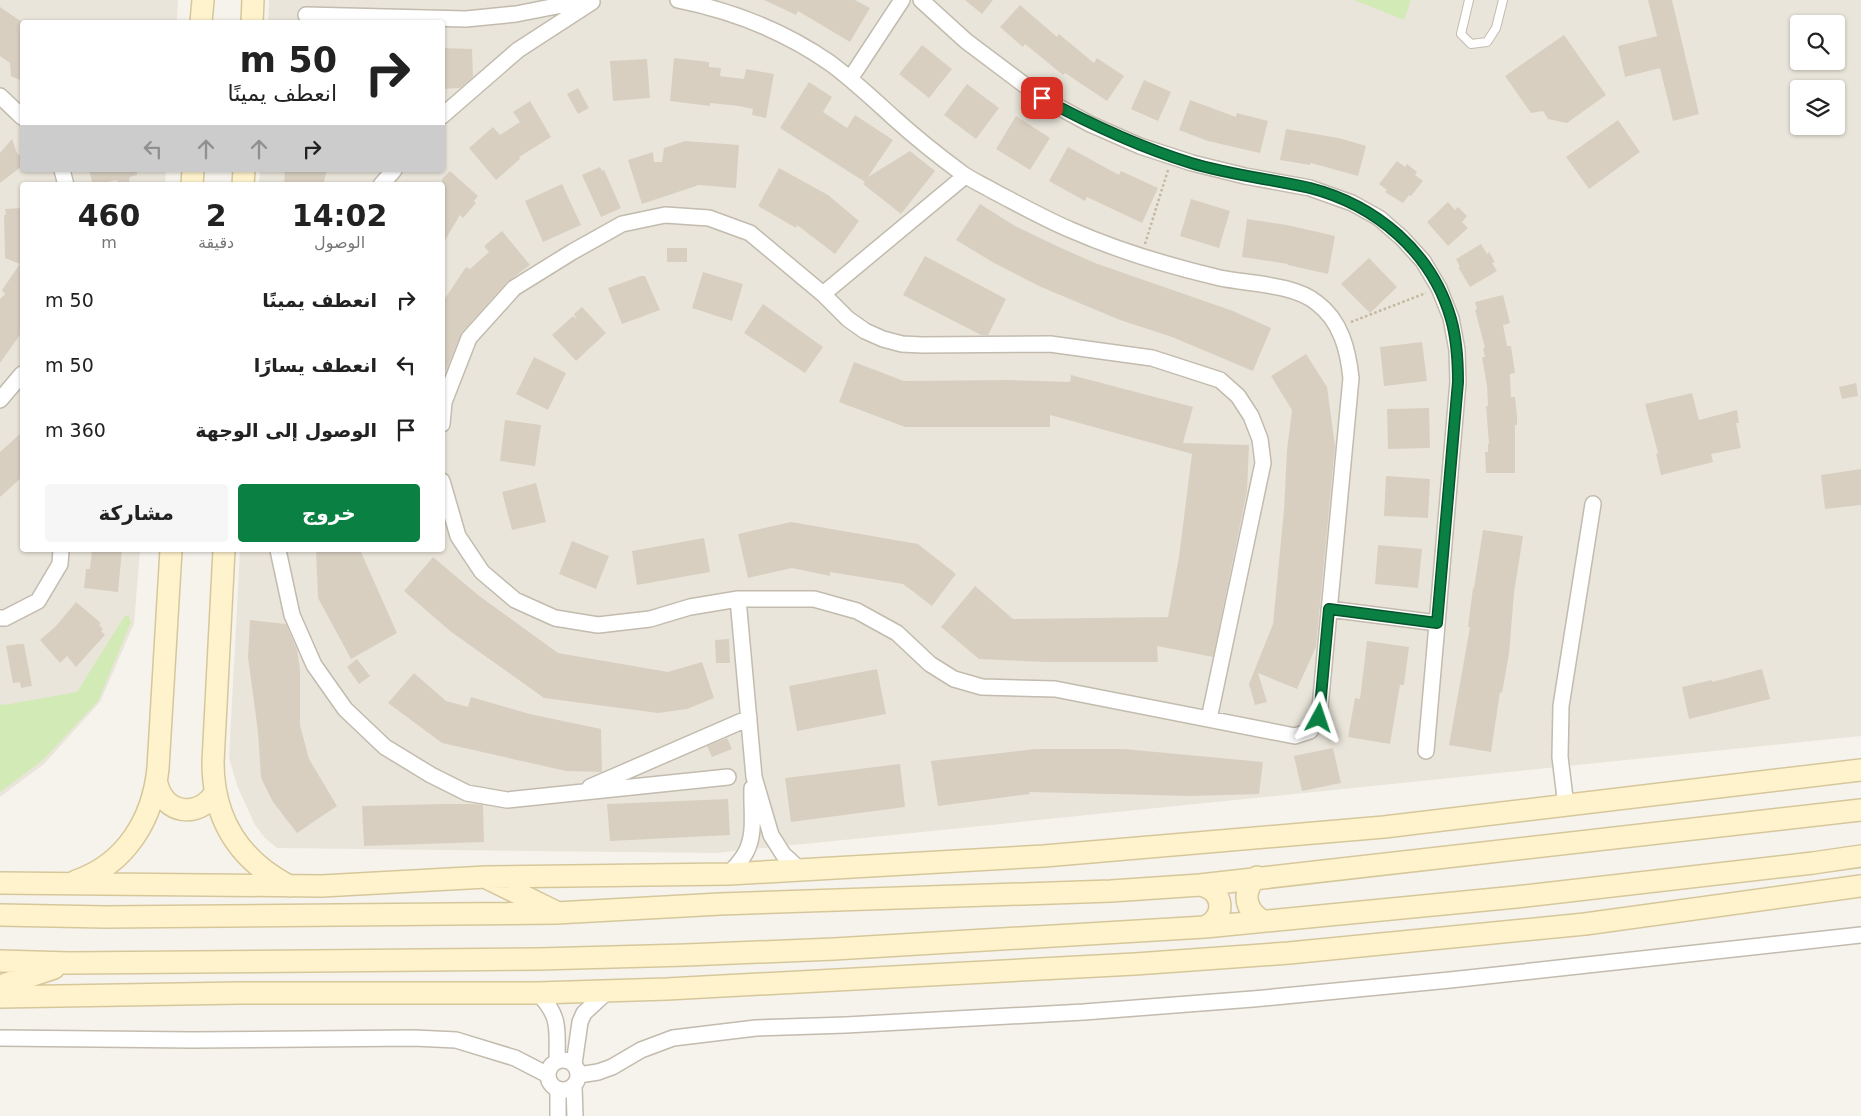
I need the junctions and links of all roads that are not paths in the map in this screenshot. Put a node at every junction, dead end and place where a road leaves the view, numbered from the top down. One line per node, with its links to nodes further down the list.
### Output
1 (203, 0): 11 (street)
2 (253, 0): 12 (street)
3 (588, 0): 10 (street)
4 (596, 0): 15 (street)
5 (678, 0): 13 (street)
6 (902, 0): 13 (street)
7 (921, 0): 33 (street)
8 (1469, 0): 9 (lane)
9 (1503, 0)
10 (306, 15)
11 (202, 20)
12 (252, 20)
13 (850, 79): 18 (street)
14 (0, 96): 16 (street)
15 (445, 113)
16 (20, 116)
17 (392, 172): 19 (street)
18 (965, 176): 20 (street); 31 (street)
19 (384, 182)
20 (822, 294): 22 (street); 35 (street)
21 (20, 376): 23 (street)
22 (445, 399)
23 (0, 400)
24 (445, 491): 30 (street)
25 (1593, 504): 43 (street)
26 (61, 552): 32 (street)
27 (171, 552): 40 (street)
28 (224, 552): 41 (street)
29 (278, 552): 42 (street)
30 (738, 599): 34 (street); 35 (street)
31 (1329, 609): 33 (street); 35 (street)
32 (0, 618)
33 (1437, 623): 36 (street)
34 (749, 718): 39 (street); 42 (street)
35 (1208, 719)
36 (1426, 752)
37 (1861, 770): 43 (street)
38 (728, 777): 42 (street)
39 (754, 777): 47 (street); 48 (street)
40 (157, 784): 41 (street); 52 (street)
41 (215, 793): 54 (street)
42 (575, 793)
43 (1566, 806): 47 (street)
44 (1861, 810): 50 (street)
45 (1861, 856): 46 (street)
46 (1813, 864): 56 (street); 59 (street)
47 (800, 870): 48 (street)
48 (729, 874): 49 (street)
49 (486, 877): 54 (street); 57 (street)
50 (1257, 877): 53 (street); 59 (street)
51 (0, 883): 52 (street)
52 (70, 884): 54 (street)
53 (1200, 885): 57 (street); 60 (street)
54 (289, 886)
55 (1861, 886): 56 (street)
56 (1789, 897): 65 (street)
57 (556, 913): 58 (street)
58 (0, 915)
59 (1263, 920): 60 (street)
60 (1205, 927): 63 (street)
61 (1861, 935): 71 (street)
62 (0, 961): 63 (street)
63 (69, 962): 64 (street)
64 (0, 986)
65 (609, 990): 66 (street); 71 (street)
66 (538, 993): 67 (street); 69 (street)
67 (0, 997)
68 (0, 1038): 70 (street)
69 (557, 1061): 70 (street); 71 (street)
70 (548, 1075): 72 (street)
71 (576, 1075): 72 (street); 74 (street)
72 (558, 1089): 73 (street)
73 (558, 1116)
74 (575, 1116)

